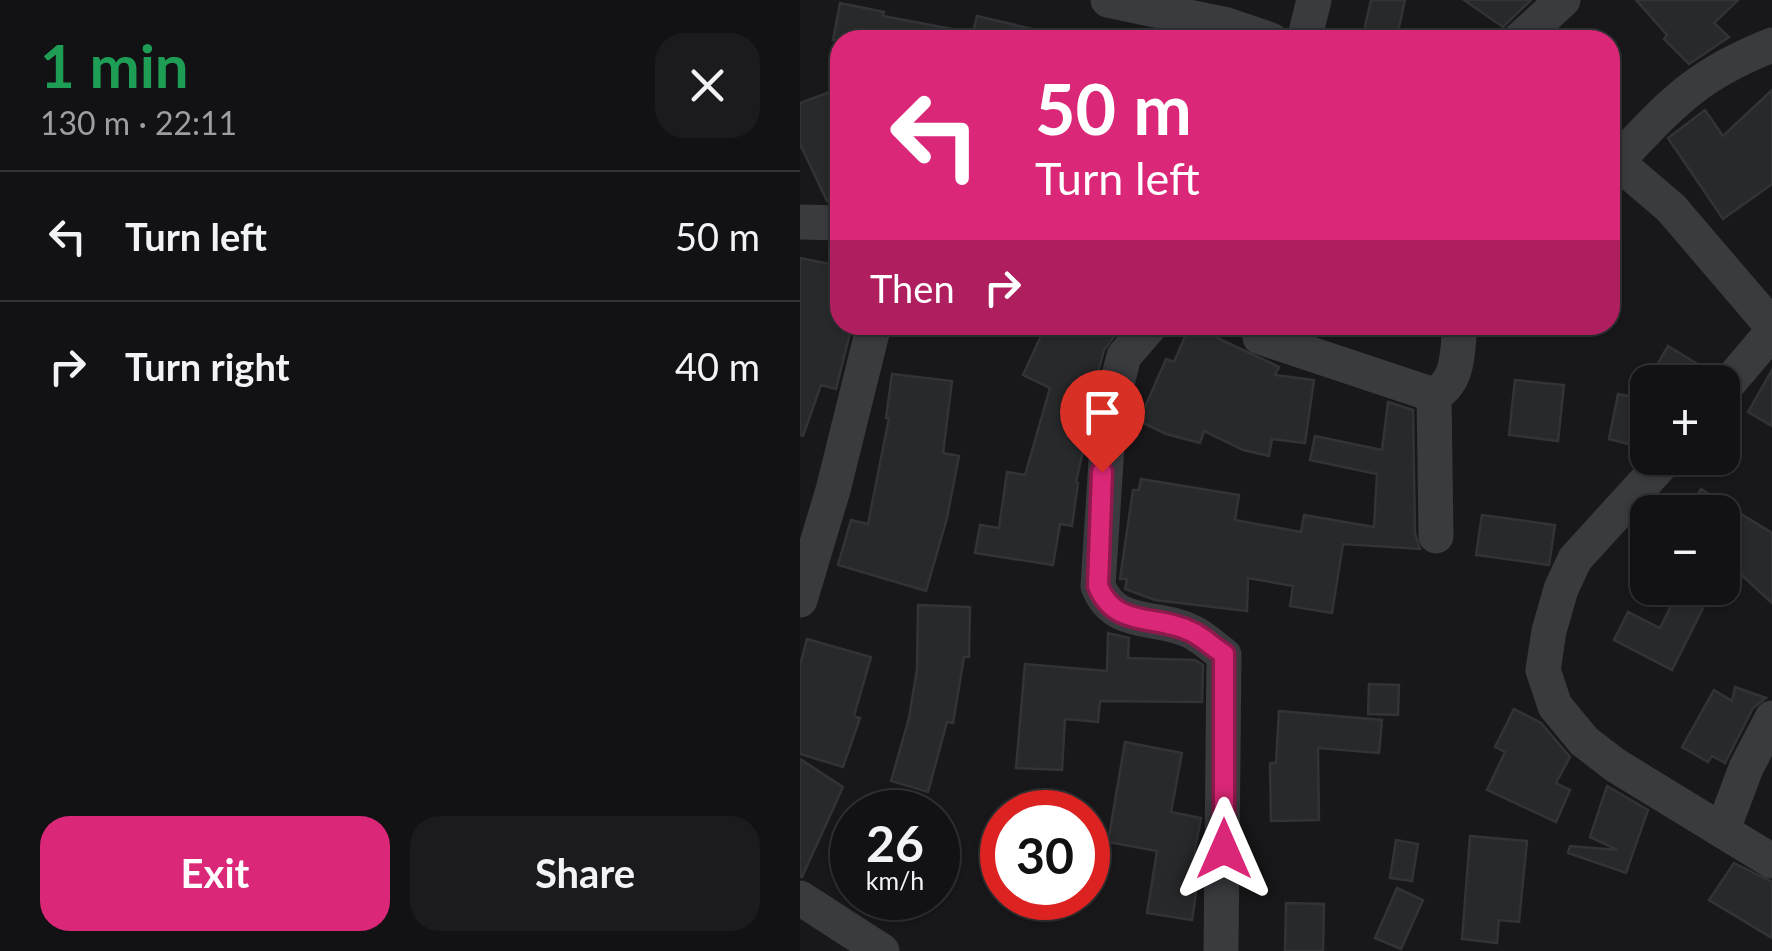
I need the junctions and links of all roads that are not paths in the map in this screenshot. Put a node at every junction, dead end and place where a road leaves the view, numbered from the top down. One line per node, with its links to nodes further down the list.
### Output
1 (1108, 0): 4 (street)
2 (1314, 0): 5 (street)
3 (1563, 0): 6 (street)
4 (1240, 30)
5 (1306, 30)
6 (1530, 30)
7 (1772, 45): 8 (street)
8 (1620, 151)
9 (1620, 164): 12 (street)
10 (800, 222): 11 (street)
11 (830, 223)
12 (1772, 329): 17 (street)
13 (872, 335): 21 (street)
14 (1143, 335): 27 (street)
15 (1260, 335): 18 (street)
16 (1459, 335): 18 (street)
17 (1740, 369)
18 (1434, 394): 20 (street)
19 (1652, 475): 23 (street)
20 (1436, 536)
21 (800, 600)
22 (1772, 718): 23 (street)
23 (1724, 829): 24 (street)
24 (1772, 861)
25 (800, 898): 26 (street)
26 (882, 951)
27 (1221, 951)

